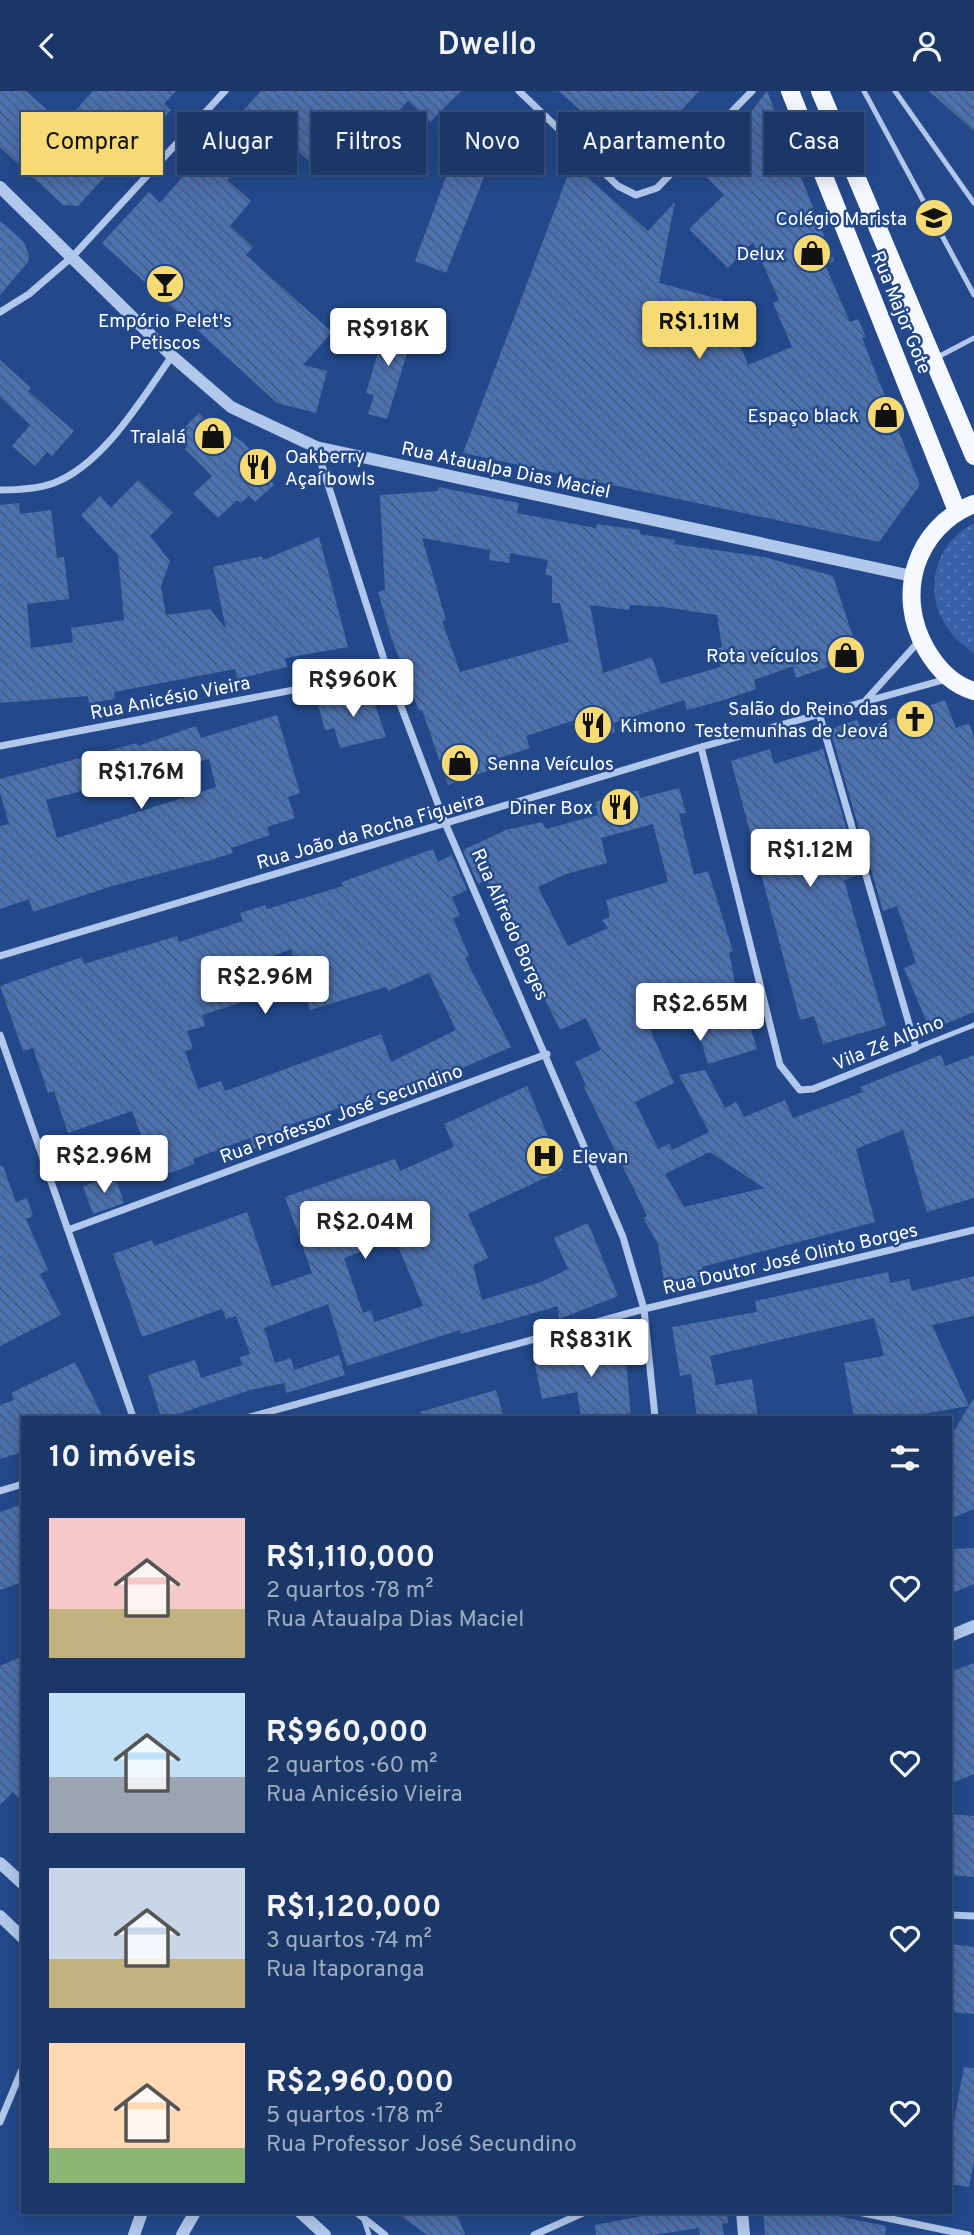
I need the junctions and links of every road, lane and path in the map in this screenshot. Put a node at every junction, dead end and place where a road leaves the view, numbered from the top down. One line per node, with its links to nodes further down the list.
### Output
1 (225, 91): 10 (street)
2 (519, 91): 3 (street)
3 (752, 91)
4 (790, 91): 20 (main road, Rua Major Gote)
5 (820, 91): 15 (main road, Rua Major Gote)
6 (864, 91): 11 (lane)
7 (895, 91): 9 (lane)
8 (0, 187): 10 (street, Rua Ataualpa Dias Maciel)
9 (974, 203)
10 (73, 256): 12 (street); 14 (street, Rua Ataualpa Dias Maciel)
11 (974, 295)
12 (0, 312)
13 (974, 338): 15 (lane)
14 (172, 356): 16 (street, Rua Ataualpa Dias Maciel); 18 (street)
15 (933, 360): 17 (main road, Rua Major Gote)
16 (316, 447): 21 (street, Rua Ataualpa Dias Maciel); 23 (street, Rua Alfredo Borges)
17 (974, 456)
18 (0, 490)
19 (974, 504): 20 (main road)
20 (957, 510): 21 (main road)
21 (912, 576): 22 (main road)
22 (921, 639): 24 (main road); 26 (street)
23 (388, 672): 28 (street, Rua Anicésio Vieira); 30 (street, Rua Alfredo Borges)
24 (951, 678): 25 (main road); 26 (street, Rua João da Rocha Figueira)
25 (974, 691)
26 (865, 701): 27 (street, Rua João da Rocha Figueira)
27 (819, 713): 29 (street, Rua João da Rocha Figueira); 34 (street)
28 (0, 746)
29 (701, 747): 30 (street, Rua João da Rocha Figueira); 34 (street, Vila Zé Albino)
30 (446, 825): 31 (street, Rua João da Rocha Figueira); 35 (street, Rua Alfredo Borges)
31 (0, 956)
32 (974, 1024): 34 (lane, Vila Zé Albino)
33 (0, 1035): 36 (street)
34 (916, 1048)
35 (547, 1054): 36 (street, Rua Professor José Secundino); 38 (street, Rua Alfredo Borges)
36 (68, 1230): 39 (street)
37 (974, 1230): 38 (street, Rua Doutor José Olinto Borges)
38 (644, 1309): 40 (street, Rua Doutor José Olinto Borges); 41 (street, Rua Alfredo Borges)
39 (133, 1416)
40 (254, 1416)
41 (656, 1416)
42 (21, 1485): 43 (street)
43 (0, 1491)
44 (974, 1626): 45 (street)
45 (952, 1635)
46 (0, 1863): 47 (street)
47 (21, 1883)
48 (952, 1915): 50 (street)
49 (0, 1916): 51 (street)
50 (974, 1916)
51 (21, 1935)
52 (21, 2072): 53 (street)
53 (0, 2122)
54 (141, 2214): 62 (street)
55 (194, 2214): 63 (street)
56 (302, 2214): 64 (street)
57 (358, 2214): 61 (street)
58 (581, 2214): 67 (street)
59 (742, 2214): 68 (street)
60 (868, 2214): 69 (street)
61 (364, 2220): 65 (lane); 66 (street)
62 (134, 2235)
63 (182, 2235)
64 (325, 2235)
65 (369, 2235)
66 (386, 2235)
67 (534, 2235)
68 (744, 2235)
69 (968, 2235)

